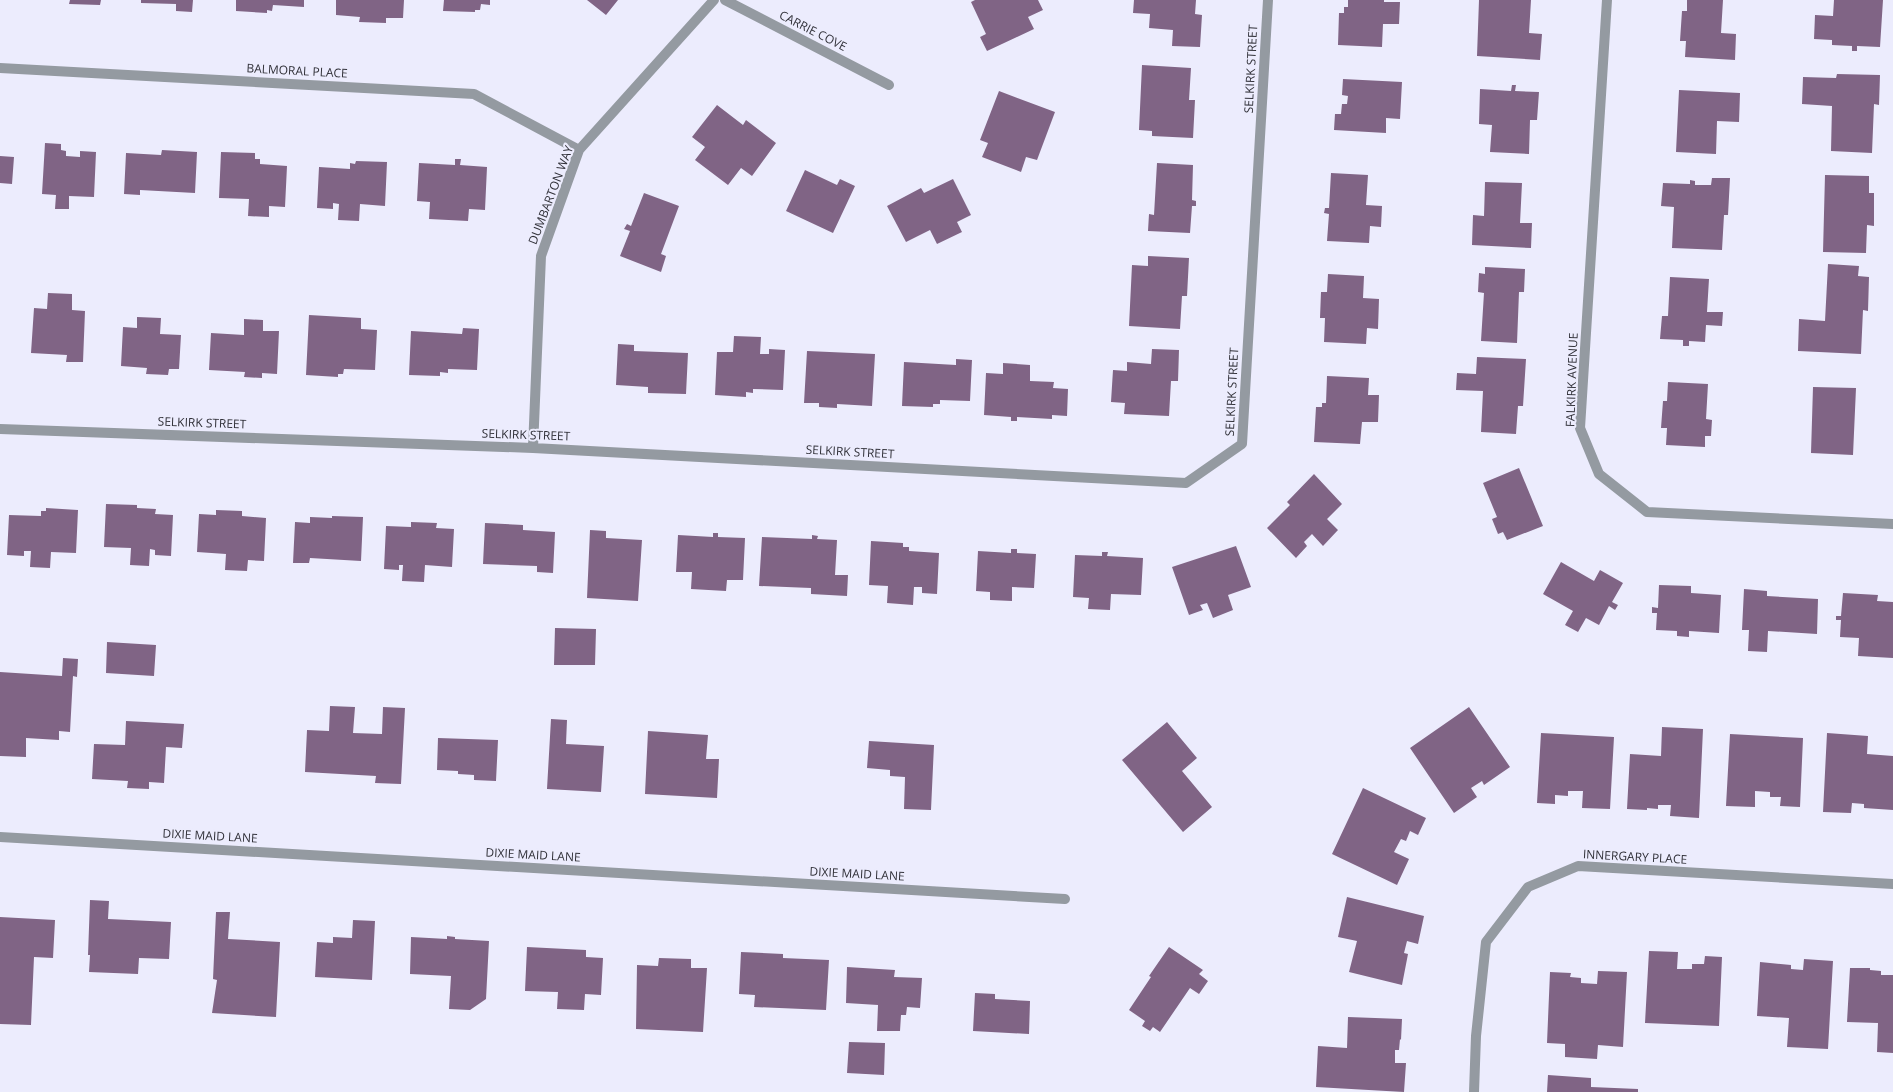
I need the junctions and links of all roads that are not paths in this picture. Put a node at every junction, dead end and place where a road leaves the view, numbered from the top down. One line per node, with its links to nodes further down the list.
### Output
1 (714, 0): 7 (street, DUMBARTON WAY)
2 (725, 0): 6 (street, CARRIE COVE)
3 (1268, 0): 9 (street, SELKIRK STREET)
4 (1607, 0): 10 (street, FALKIRK AVENUE)
5 (0, 68): 7 (street, BALMORAL PLACE)
6 (889, 85)
7 (579, 150): 9 (street, DUMBARTON WAY)
8 (0, 429): 9 (street, SELKIRK STREET)
9 (533, 448)
10 (1893, 524)
11 (0, 837): 13 (street, DIXIE MAID LANE)
12 (1893, 884): 14 (street, INNERGARY PLACE)
13 (1065, 899)
14 (1474, 1092)

